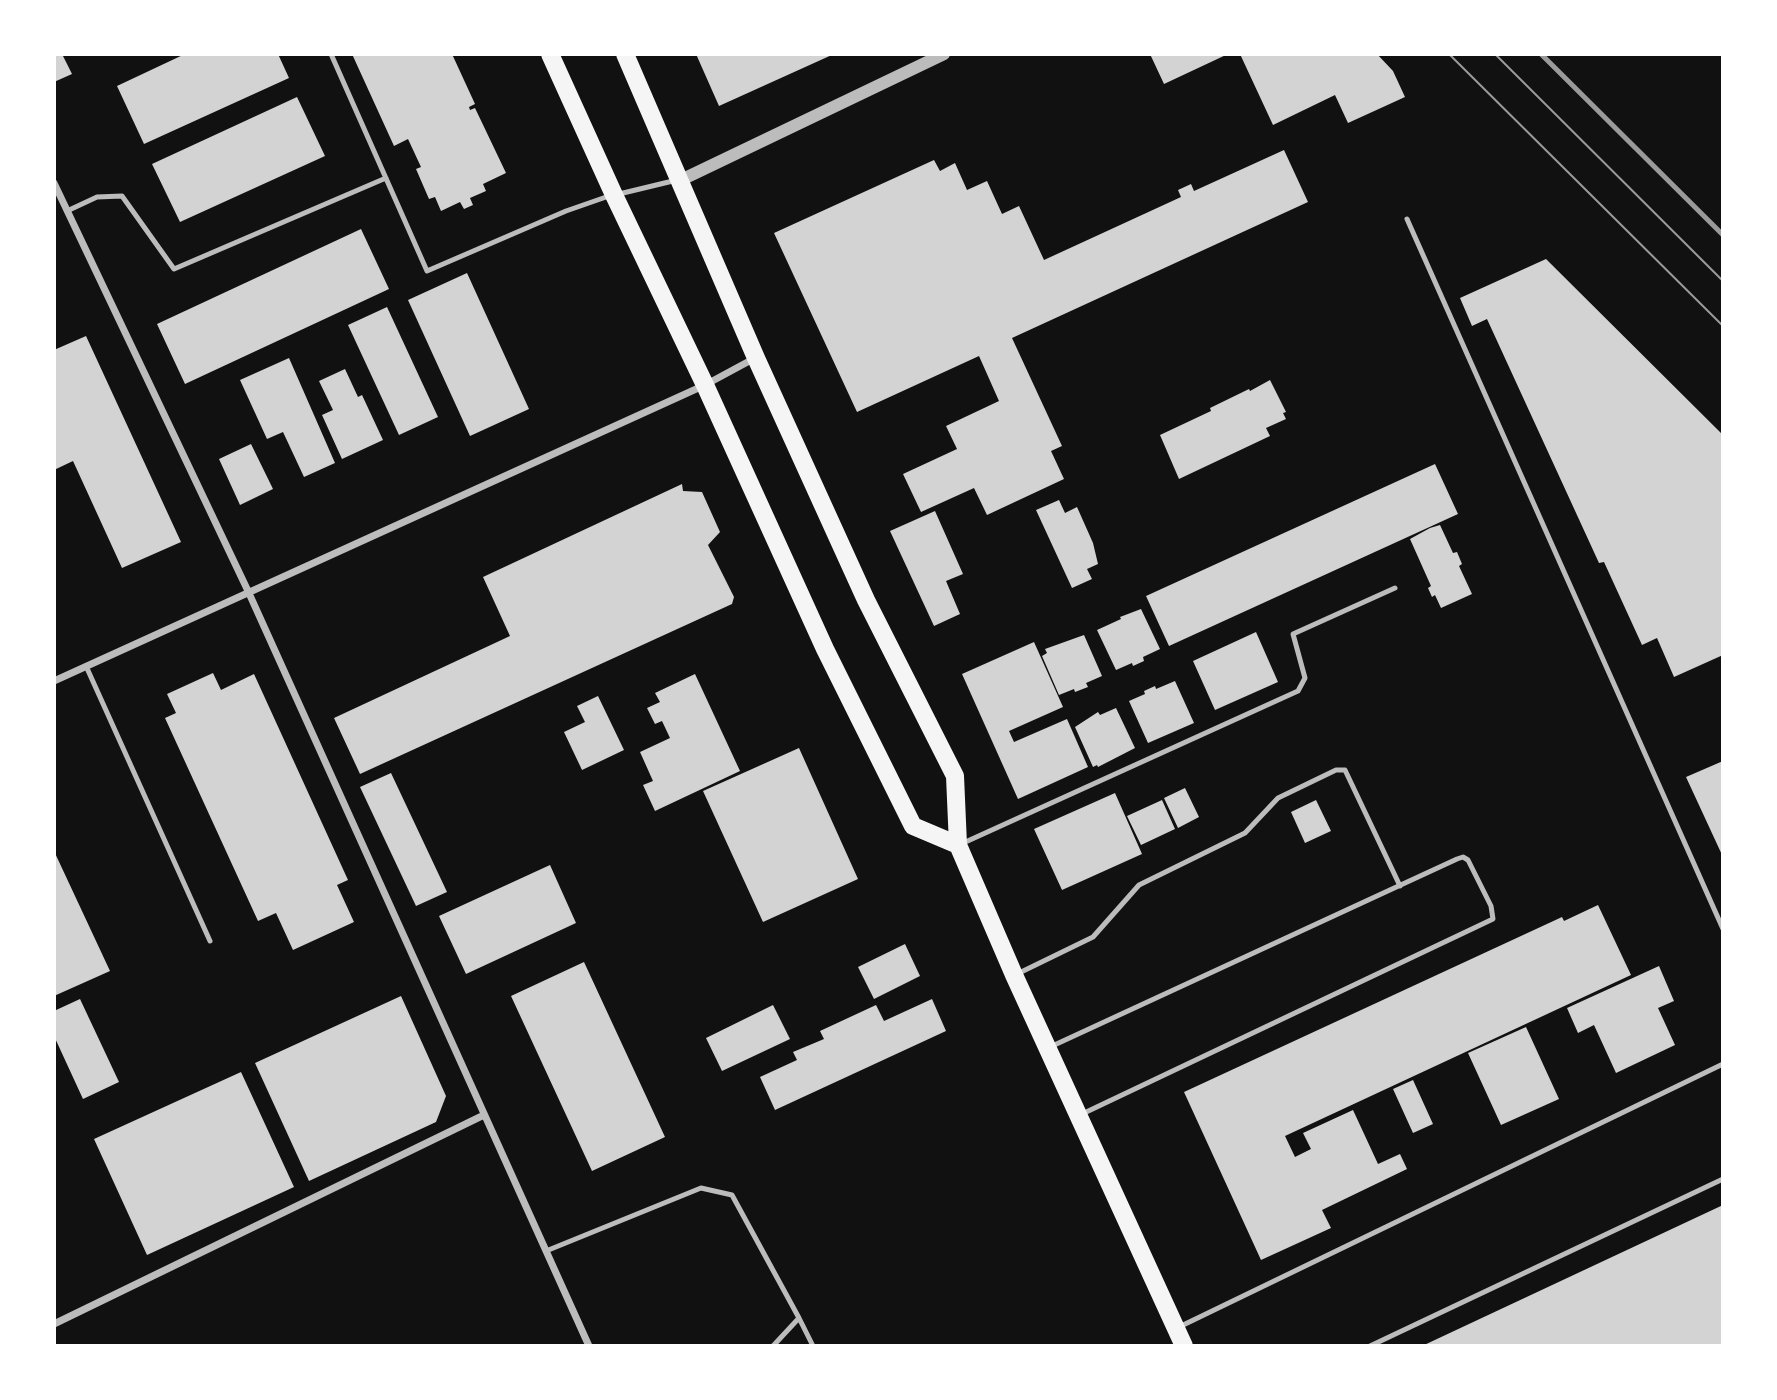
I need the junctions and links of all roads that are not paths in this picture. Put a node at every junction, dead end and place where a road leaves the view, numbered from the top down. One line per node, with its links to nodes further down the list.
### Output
1 (331, 54): 5 (lane)
2 (550, 54): 8 (main road)
3 (625, 54): 6 (main road)
4 (944, 54): 6 (street)
5 (386, 178): 8 (lane); 9 (lane)
6 (681, 180): 8 (lane); 11 (main road)
7 (54, 183): 9 (street)
8 (614, 195): 12 (main road)
9 (67, 211): 14 (street)
10 (1407, 219): 19 (lane)
11 (756, 358): 12 (street); 17 (main road)
12 (705, 385): 14 (street); 17 (main road)
13 (1395, 588): 17 (lane)
14 (248, 592): 15 (street); 24 (street)
15 (86, 666): 16 (street); 20 (lane)
16 (54, 681)
17 (958, 845): 21 (main road)
18 (1400, 886): 21 (lane); 22 (lane); 25 (lane)
19 (1723, 929)
20 (210, 941)
21 (1014, 975): 22 (main road)
22 (1048, 1048): 25 (main road)
23 (1723, 1064): 30 (lane)
24 (484, 1115): 27 (street); 29 (street)
25 (1079, 1116): 30 (main road)
26 (1723, 1179): 35 (lane)
27 (546, 1251): 28 (lane); 31 (street)
28 (799, 1318): 32 (lane); 33 (lane)
29 (54, 1324)
30 (1177, 1328): 34 (main road)
31 (589, 1346)
32 (773, 1346)
33 (813, 1346)
34 (1184, 1346)
35 (1370, 1346)

